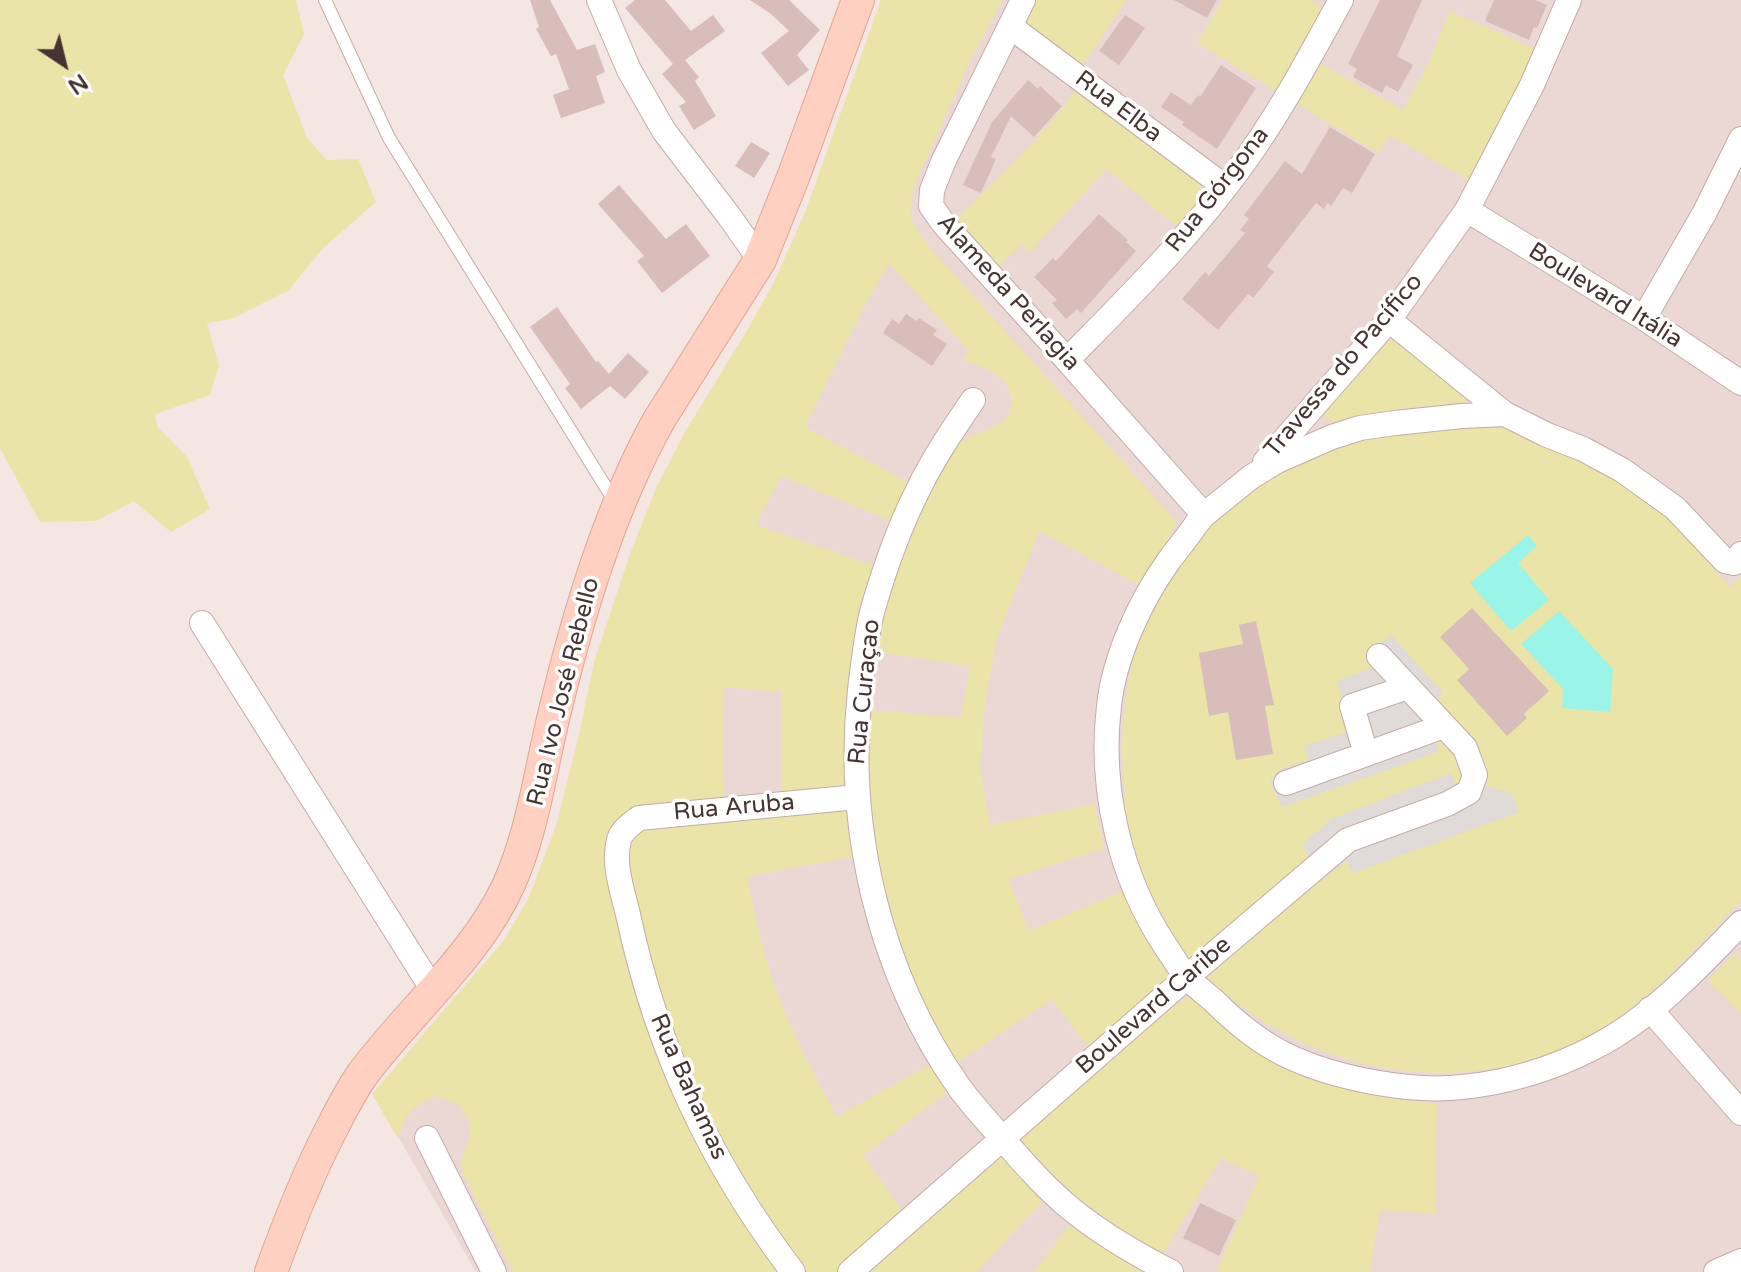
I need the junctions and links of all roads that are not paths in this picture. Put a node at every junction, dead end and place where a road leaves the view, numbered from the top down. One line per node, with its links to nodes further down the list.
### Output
1 (325, 0): 19 (lane)
2 (599, 0): 11 (street)
3 (858, 0): 11 (street, Rua Ivo José Rebello)
4 (1023, 0): 7 (street, Alameda Perlagia)
5 (1569, 0): 10 (street, Travessa do Pacífico)
6 (1336, 2): 9 (street, Rua Górgona)
7 (1011, 27): 9 (street, Rua Elba); 14 (street, Alameda Perlagia)
8 (1741, 139): 12 (street)
9 (1225, 187): 14 (street, Rua Górgona)
10 (1467, 210): 12 (street, Boulevard Itália); 13 (street, Travessa do Pacífico)
11 (760, 260): 19 (street, Rua Ivo José Rebello)
12 (1644, 318): 15 (street, Boulevard Itália)
13 (1389, 320): 17 (street); 18 (street, Travessa do Pacífico)
14 (1067, 360): 20 (street, Alameda Perlagia)
15 (1741, 383)
16 (973, 400): 28 (street, Rua Curaçao)
17 (1505, 414): 18 (street); 21 (street)
18 (1251, 477): 20 (street)
19 (618, 508): 32 (street, Rua Ivo José Rebello)
20 (1204, 515): 31 (street)
21 (1741, 554)
22 (202, 623): 32 (street)
23 (1379, 656): 24 (street)
24 (1408, 687): 25 (street); 26 (street)
25 (1444, 726): 26 (street); 31 (street, Boulevard Caribe)
26 (1366, 754): 27 (street)
27 (1286, 783)
28 (857, 797): 29 (street, Rua Aruba); 36 (street, Rua Curaçao)
29 (619, 838): 40 (street, Rua Bahamas)
30 (1741, 923): 33 (street)
31 (1187, 977): 33 (street); 36 (street, Boulevard Caribe)
32 (433, 990): 38 (street, Rua Ivo José Rebello)
33 (1650, 1009): 34 (street)
34 (1741, 1113)
35 (427, 1138): 39 (street)
36 (1002, 1138): 41 (street, Boulevard Caribe); 42 (street, Rua Curaçao)
37 (1741, 1261): 43 (street)
38 (271, 1272)
39 (494, 1272)
40 (793, 1272)
41 (850, 1272)
42 (1171, 1272)
43 (1716, 1272)

